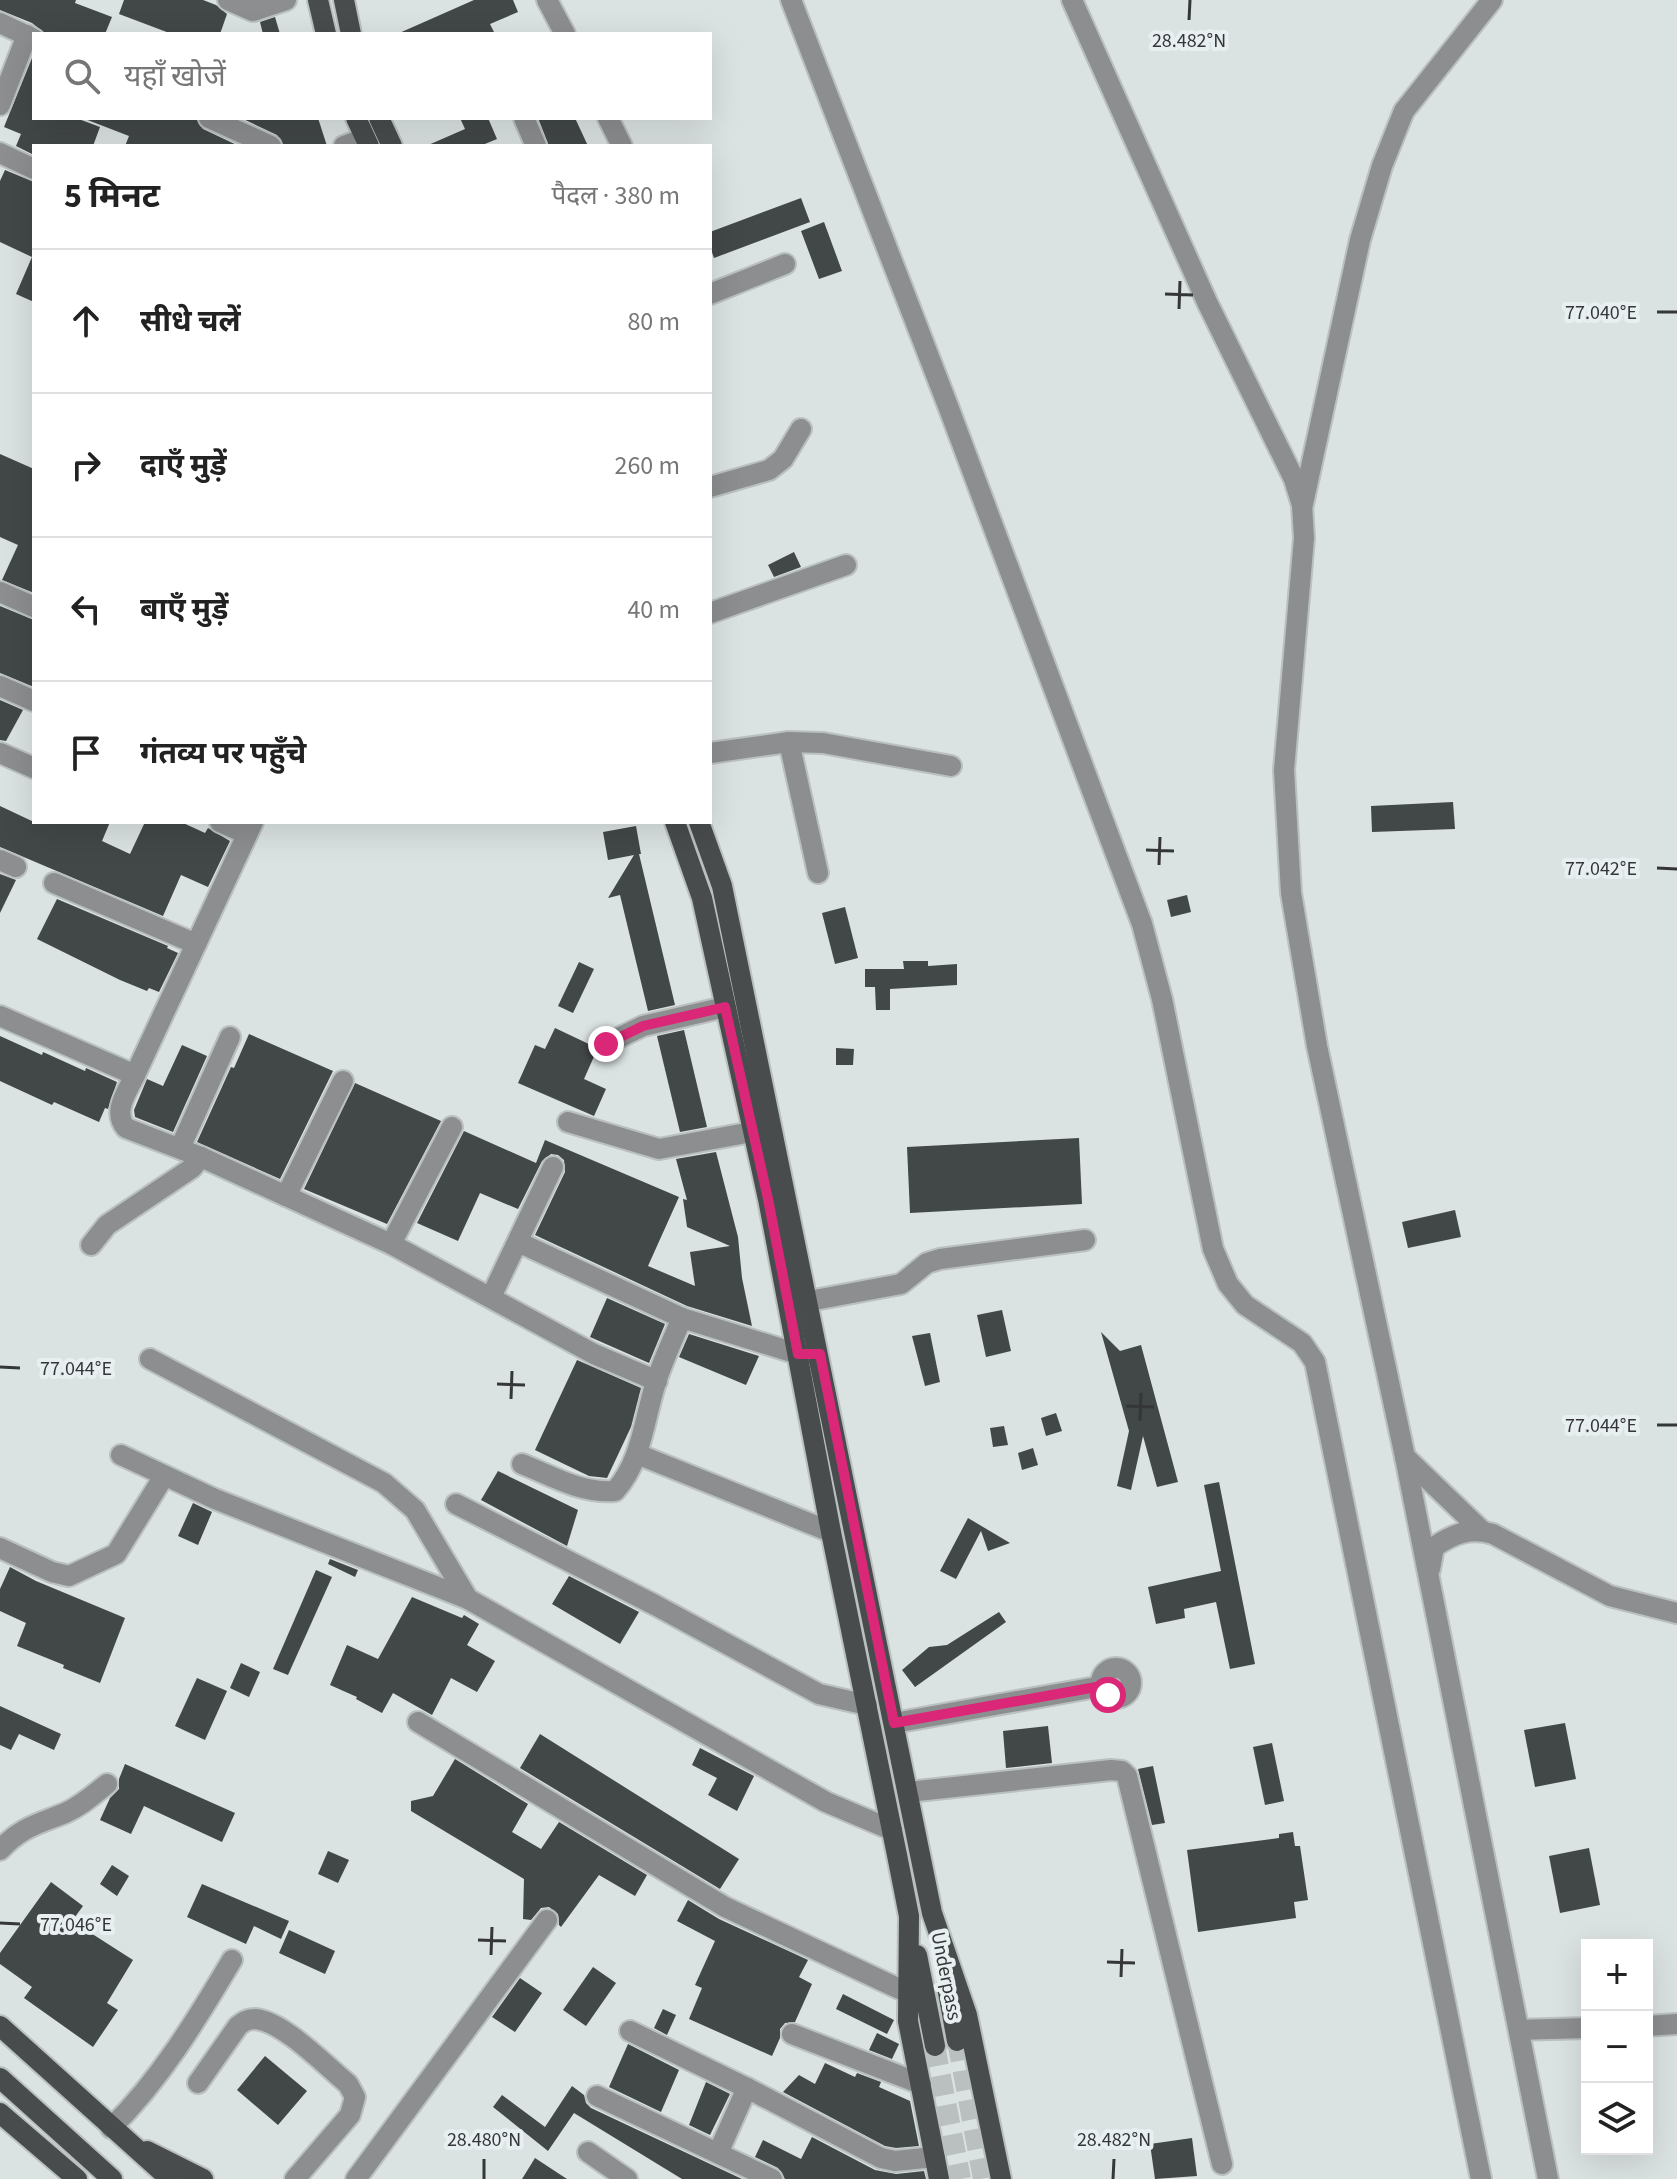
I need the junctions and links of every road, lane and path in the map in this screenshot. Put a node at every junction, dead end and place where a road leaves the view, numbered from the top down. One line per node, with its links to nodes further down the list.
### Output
1 (228, 0): 2 (street)
2 (286, 0)
3 (318, 0): 10 (main road)
4 (344, 0): 11 (main road)
5 (547, 0): 12 (street)
6 (791, 0): 129 (street)
7 (1072, 0): 31 (street)
8 (1492, 0): 31 (street)
9 (0, 23): 13 (street)
10 (326, 32)
11 (351, 32)
12 (564, 32)
13 (30, 37): 14 (street)
14 (0, 105)
15 (213, 120): 21 (street)
16 (357, 120): 20 (main road)
17 (380, 120): 22 (main road)
18 (525, 120): 23 (street)
19 (609, 120): 24 (street)
20 (367, 142)
21 (267, 144)
22 (391, 144)
23 (535, 144)
24 (621, 144)
25 (0, 153): 26 (street)
26 (32, 168)
27 (785, 264): 28 (street)
28 (712, 293)
29 (801, 429): 30 (street)
30 (712, 486)
31 (1302, 505): 76 (street)
32 (846, 565): 35 (street)
33 (0, 592): 34 (street)
34 (32, 606)
35 (712, 612)
36 (0, 686): 37 (street)
37 (32, 700)
38 (789, 742): 40 (street); 41 (street); 47 (street)
39 (0, 753): 42 (street)
40 (712, 753)
41 (951, 766)
42 (32, 767)
43 (230, 824): 46 (street)
44 (676, 824): 50 (main road)
45 (700, 824): 68 (main road)
46 (250, 828): 49 (street)
47 (818, 873)
48 (54, 883): 49 (street)
49 (196, 944): 54 (street)
50 (725, 1007): 53 (street); 58 (main road)
51 (0, 1016): 54 (street)
52 (230, 1037): 59 (street)
53 (606, 1044)
54 (135, 1075): 59 (street)
55 (343, 1081): 62 (street)
56 (568, 1122): 58 (street)
57 (452, 1127): 65 (street)
58 (752, 1132): 70 (main road)
59 (180, 1148): 60 (street)
60 (201, 1157): 62 (street); 66 (street)
61 (553, 1167): 64 (street)
62 (286, 1196): 65 (street)
63 (1085, 1240): 68 (street)
64 (518, 1242): 67 (street); 69 (street)
65 (391, 1244): 67 (street)
66 (91, 1245)
67 (491, 1297): 73 (street)
68 (809, 1301): 71 (main road)
69 (682, 1318): 70 (street); 73 (street)
70 (798, 1354): 71 (street); 81 (main road)
71 (820, 1354): 89 (main road)
72 (150, 1359): 84 (street)
73 (657, 1381): 74 (street)
74 (637, 1454): 77 (street); 81 (street)
75 (121, 1455): 78 (street)
76 (1405, 1457): 80 (street); 83 (street)
77 (522, 1464)
78 (164, 1476): 82 (street); 84 (street)
79 (456, 1504): 87 (street)
80 (1481, 1530): 83 (street); 85 (street)
81 (831, 1532): 87 (main road)
82 (0, 1548)
83 (1429, 1576): 103 (street)
84 (468, 1599): 92 (street)
85 (1677, 1613)
86 (1102, 1686): 89 (street)
87 (867, 1705): 92 (main road)
88 (418, 1722): 98 (street)
89 (894, 1723): 91 (main road)
90 (107, 1784): 93 (street)
91 (908, 1792): 94 (main road); 118 (street)
92 (892, 1830): 95 (main road)
93 (0, 1850)
94 (932, 1913): 106 (main road, Underpass); 128 (main road)
95 (909, 1916): 98 (main road); 107 (main road, Underpass)
96 (547, 1920): 124 (street)
97 (232, 1960): 114 (street)
98 (908, 1993): 110 (main road)
99 (1677, 2024): 101 (street)
100 (0, 2026): 114 (main road)
101 (1653, 2026)
102 (1581, 2028): 103 (street)
103 (1519, 2030): 130 (street)
104 (630, 2031): 111 (street)
105 (792, 2034): 110 (street)
106 (957, 2041)
107 (935, 2046)
108 (0, 2078): 121 (main road)
109 (198, 2083): 123 (street)
110 (921, 2084): 117 (main road)
111 (747, 2088): 116 (street); 117 (street)
112 (597, 2096): 116 (street)
113 (0, 2113): 120 (main road)
114 (118, 2134): 119 (main road); 122 (main road)
115 (588, 2152): 125 (street)
116 (718, 2153): 126 (street)
117 (935, 2157): 127 (main road)
118 (1222, 2164)
119 (166, 2176)
120 (77, 2179)
121 (112, 2179)
122 (203, 2179)
123 (295, 2179)
124 (356, 2179)
125 (627, 2179)
126 (772, 2179)
127 (939, 2179)
128 (1001, 2179)
129 (1481, 2179)
130 (1548, 2179)

